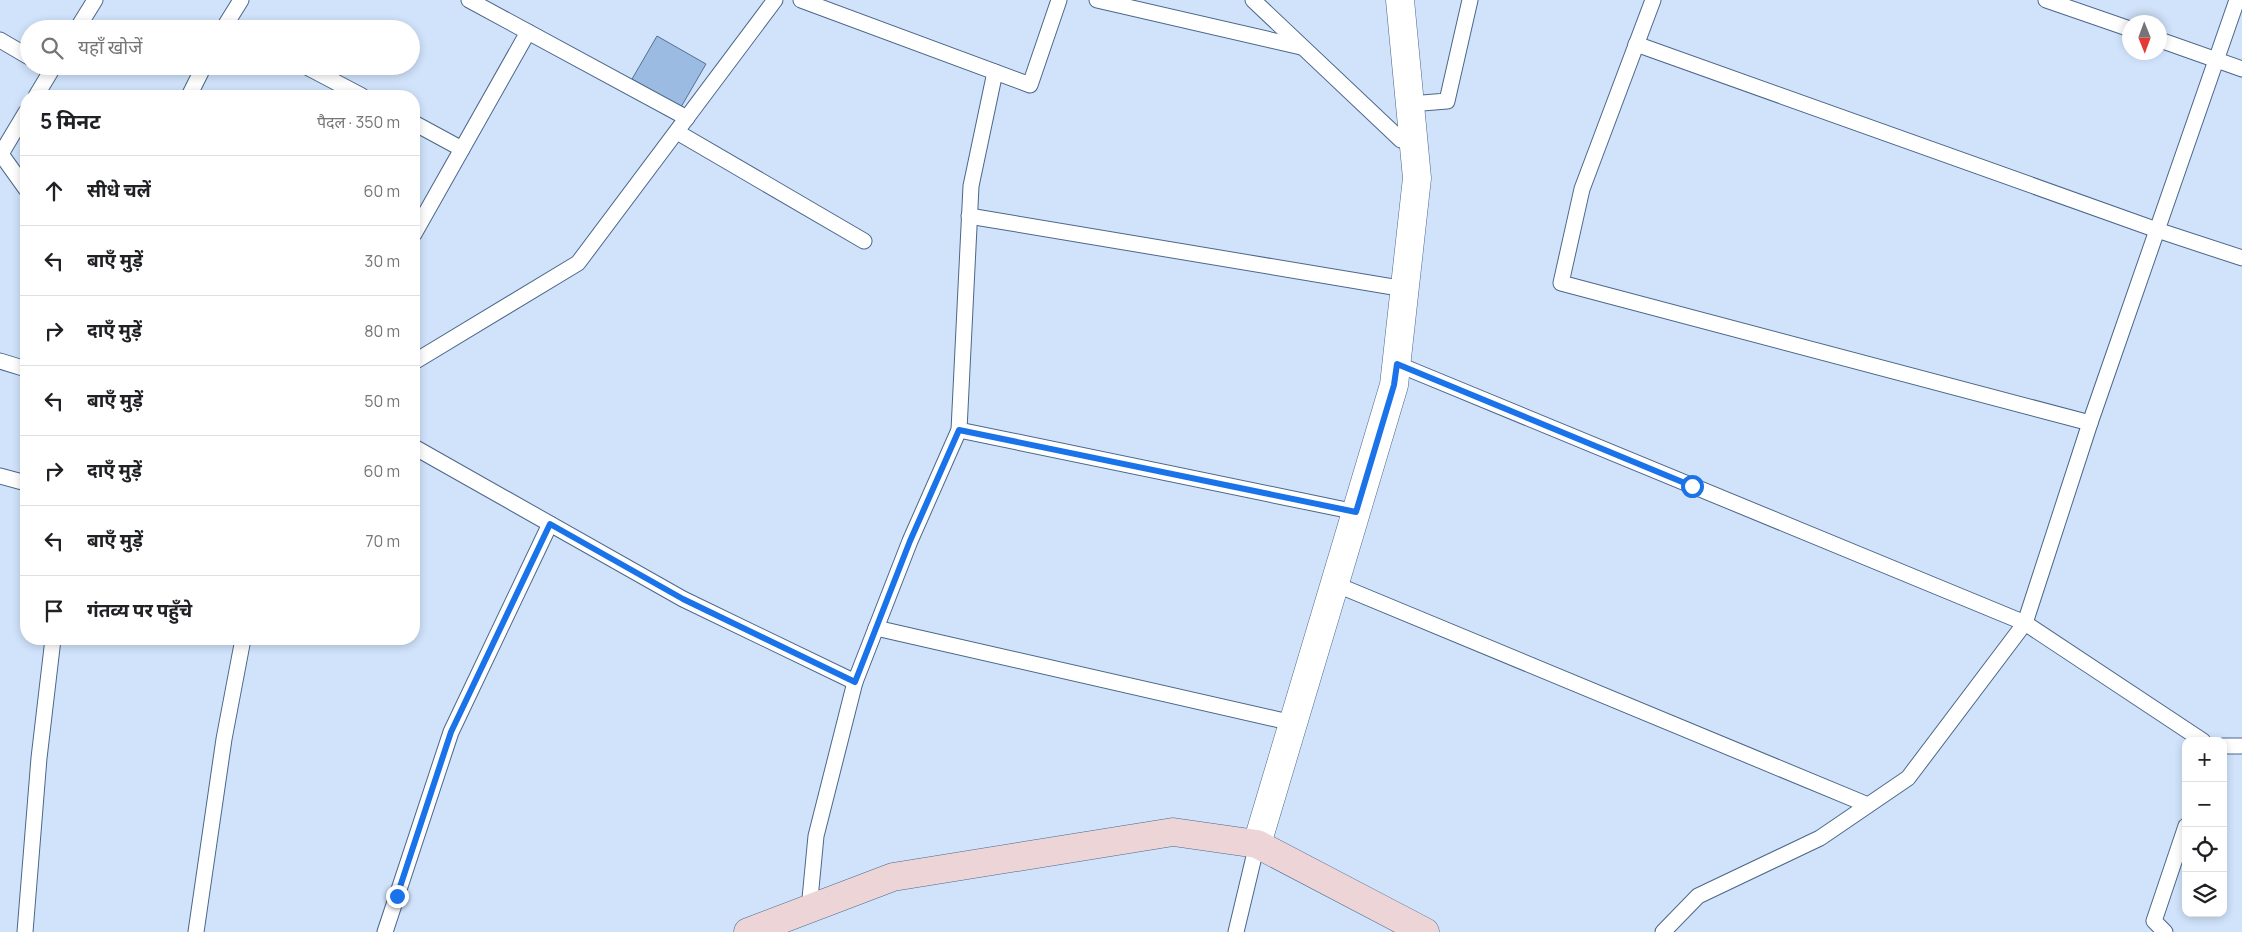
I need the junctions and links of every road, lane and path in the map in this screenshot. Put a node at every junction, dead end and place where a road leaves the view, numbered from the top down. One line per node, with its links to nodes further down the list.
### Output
1 (95, 0): 14 (lane)
2 (241, 0): 15 (lane)
3 (469, 0): 17 (lane)
4 (775, 0): 33 (lane)
5 (801, 0): 25 (lane)
6 (1058, 0): 25 (lane)
7 (1097, 0): 21 (lane)
8 (1254, 0): 21 (lane)
9 (1400, 0): 32 (street)
10 (1470, 0): 32 (lane)
11 (1653, 0): 20 (lane)
12 (2046, 0): 16 (lane)
13 (2237, 0): 23 (lane)
14 (83, 20)
15 (231, 20)
16 (2122, 26)
17 (528, 32): 33 (lane); 38 (lane)
18 (0, 40): 22 (lane)
19 (2167, 42): 23 (lane)
20 (1636, 44): 43 (lane); 51 (lane)
21 (1303, 47): 37 (lane)
22 (20, 52)
23 (2216, 60): 24 (lane); 43 (lane)
24 (2242, 69)
25 (995, 72): 41 (lane)
26 (46, 75): 29 (lane)
27 (200, 75): 30 (lane)
28 (322, 75): 31 (lane)
29 (39, 90)
30 (192, 90)
31 (351, 90)
32 (1410, 104): 37 (street)
33 (687, 118): 36 (lane)
34 (20, 122): 39 (lane)
35 (420, 126): 38 (lane)
36 (677, 132): 44 (lane); 47 (lane)
37 (1414, 143): 46 (street)
38 (462, 149): 42 (lane)
39 (1, 154): 40 (lane)
40 (20, 181)
41 (970, 216): 46 (lane); 52 (lane)
42 (420, 223)
43 (2157, 230): 45 (lane); 51 (lane)
44 (864, 241)
45 (2242, 258)
46 (1405, 289): 49 (street)
47 (420, 358)
48 (0, 361): 50 (lane)
49 (1397, 364): 56 (street); 59 (lane)
50 (20, 367)
51 (2090, 423): 59 (lane)
52 (959, 430): 56 (lane); 60 (lane)
53 (420, 450): 57 (lane)
54 (0, 476): 55 (lane)
55 (20, 481)
56 (1356, 512): 58 (street)
57 (550, 524): 63 (lane); 74 (lane)
58 (1335, 584): 64 (street); 68 (lane)
59 (2025, 623): 65 (lane); 68 (lane)
60 (876, 628): 63 (lane); 64 (lane)
61 (52, 645): 72 (lane)
62 (242, 645): 73 (lane)
63 (855, 682): 71 (lane)
64 (1293, 723): 70 (street)
65 (2198, 737)
66 (2227, 746): 67 (lane)
67 (2242, 746)
68 (1868, 805): 78 (lane)
69 (2186, 827): 79 (lane)
70 (1257, 844): 71 (street); 76 (lane); 77 (street)
71 (809, 909): 75 (street)
72 (25, 932)
73 (196, 932)
74 (385, 932)
75 (748, 932)
76 (1236, 932)
77 (1425, 932)
78 (1663, 932)
79 (2165, 932)

